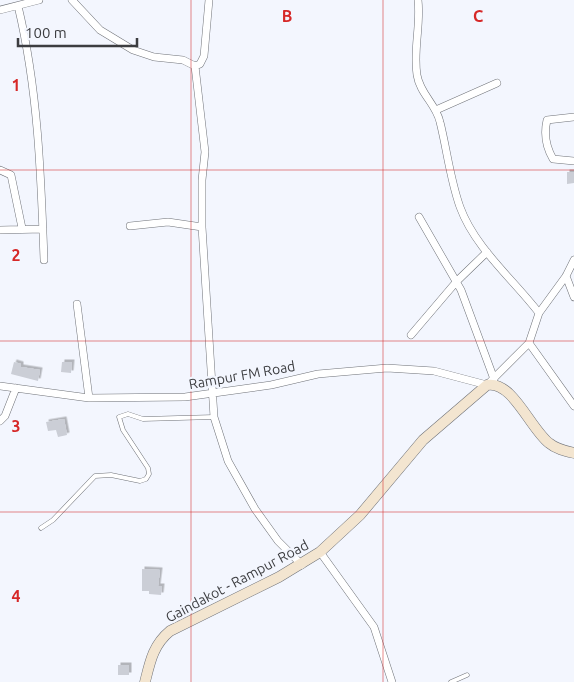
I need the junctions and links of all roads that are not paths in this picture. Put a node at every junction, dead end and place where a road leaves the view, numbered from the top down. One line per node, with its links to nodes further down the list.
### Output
1 (39, 0): 5 (street)
2 (72, 0): 7 (street)
3 (209, 0): 7 (street)
4 (418, 0): 9 (street)
5 (18, 6): 6 (street); 17 (street)
6 (0, 10)
7 (195, 66): 15 (street)
8 (497, 83): 9 (street)
9 (436, 110): 19 (street)
10 (574, 117): 11 (street)
11 (574, 161)
12 (0, 170): 16 (street)
13 (419, 217): 23 (street)
14 (130, 226): 15 (street)
15 (202, 226): 32 (street)
16 (22, 228): 17 (street); 18 (street)
17 (43, 229): 20 (street)
18 (0, 230)
19 (487, 252): 23 (street); 26 (street)
20 (44, 260)
21 (574, 260): 22 (street)
22 (566, 276): 24 (street); 26 (street)
23 (457, 281): 27 (street); 29 (street)
24 (574, 297)
25 (77, 304): 33 (street)
26 (539, 313): 28 (street)
27 (410, 335)
28 (529, 343): 29 (street); 34 (street)
29 (490, 382): 32 (street, Rampur FM Road); 37 (main road); 39 (main road, Gaindakot - Rampur Road)
30 (0, 386): 31 (street, Rampur FM Road)
31 (16, 388): 33 (street, Rampur FM Road); 36 (street)
32 (214, 391): 33 (street, Rampur FM Road); 35 (street)
33 (89, 398)
34 (574, 406)
35 (214, 417): 38 (lane); 40 (street)
36 (0, 421)
37 (574, 453)
38 (42, 528)
39 (320, 552): 40 (main road, Gaindakot - Rampur Road); 43 (street)
40 (302, 565): 42 (main road, Gaindakot - Rampur Road)
41 (467, 675): 44 (lane)
42 (147, 680)
43 (392, 682)
44 (451, 682)

